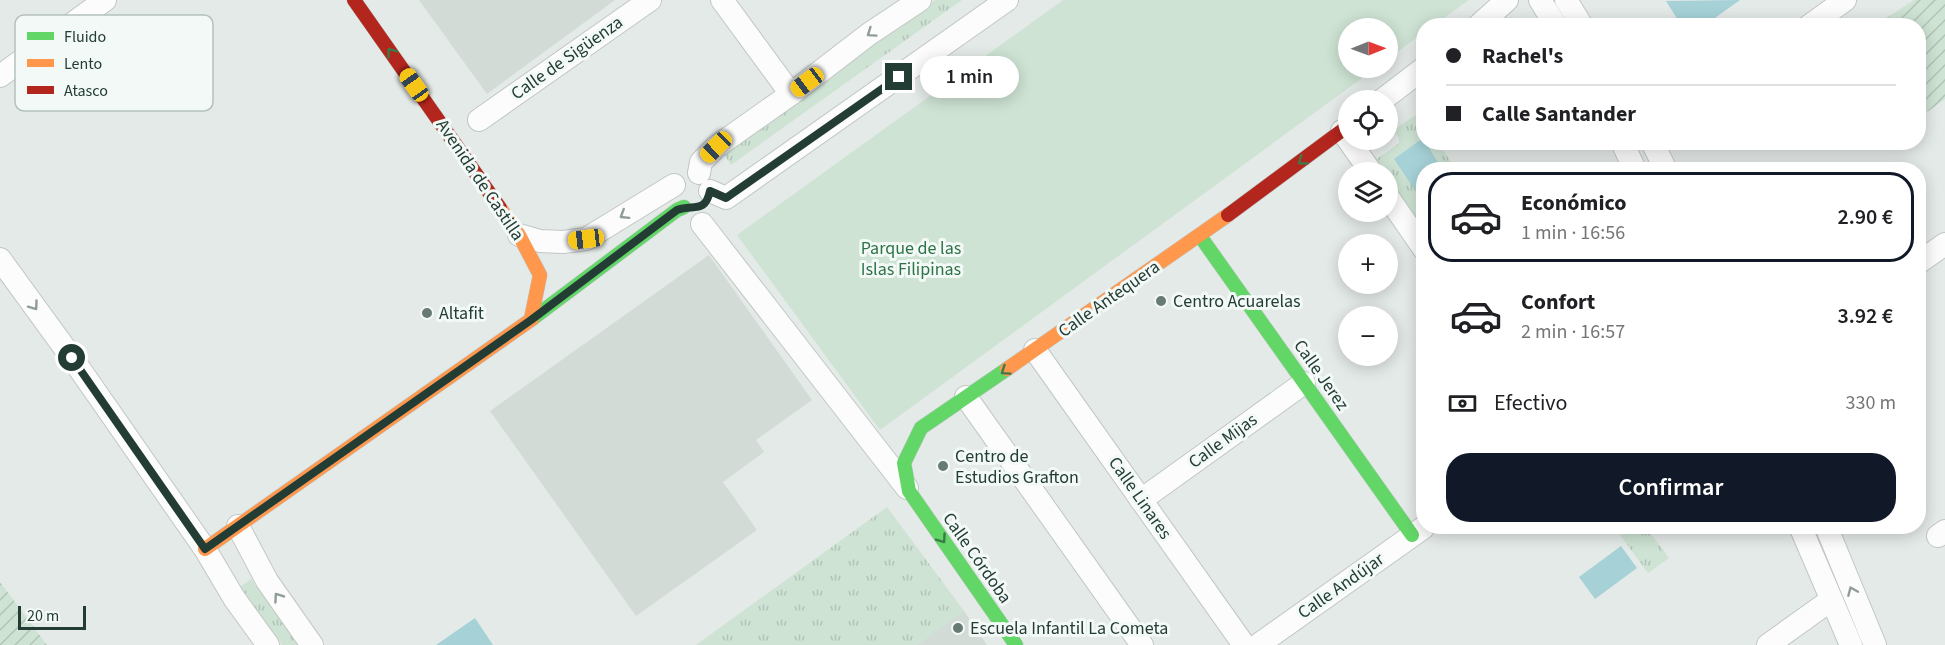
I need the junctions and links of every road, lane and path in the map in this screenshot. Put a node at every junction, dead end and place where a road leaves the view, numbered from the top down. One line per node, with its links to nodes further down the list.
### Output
1 (105, 0): 11 (street)
2 (354, 0): 28 (street, Avenida de Castilla, one-way to 2)
3 (650, 0): 21 (street, Calle de Sigüenza)
4 (722, 0): 20 (street)
5 (920, 0): 20 (street, one-way to 20)
6 (1007, 0): 23 (street)
7 (1507, 0): 12 (street)
8 (1540, 0): 13 (street)
9 (1566, 0): 14 (street)
10 (1845, 0): 15 (street)
11 (84, 15)
12 (1487, 18)
13 (1551, 18)
14 (1577, 18)
15 (1820, 18)
16 (15, 65): 18 (street)
17 (1416, 74): 19 (street)
18 (0, 76)
19 (1395, 90)
20 (791, 94): 23 (street)
21 (482, 118)
22 (1338, 134): 29 (street, Calle Antequera, one-way to 29)
23 (705, 182): 24 (street); 25 (street)
24 (674, 185): 25 (street); 28 (street, one-way to 28)
25 (684, 207): 34 (street)
26 (1398, 211): 30 (street)
27 (702, 224): 38 (street)
28 (519, 235): 34 (street, Avenida de Castilla)
29 (1200, 236): 35 (street, Calle Antequera); 36 (street, Calle Jerez)
30 (1416, 237)
31 (1944, 247): 32 (street)
32 (1926, 258)
33 (0, 259): 45 (street, one-way to 45)
34 (531, 320): 40 (street)
35 (1035, 350): 37 (street, Calle Antequera, one-way to 37); 39 (street, Calle Linares)
36 (1304, 383): 39 (street, Calle Mijas); 41 (street, Calle Jerez)
37 (966, 397): 38 (street, Calle Antequera); 50 (street)
38 (909, 491): 49 (street, Calle Córdoba, one-way to 49)
39 (1141, 500): 51 (street, Calle Linares)
40 (237, 526): 45 (street); 48 (street, one-way to 40)
41 (1416, 528)
42 (1416, 532): 52 (street, Calle Andújar)
43 (1803, 534): 46 (street)
44 (1829, 534): 55 (street, one-way to 44)
45 (205, 549): 47 (street)
46 (1831, 600): 53 (street); 54 (street)
47 (268, 645)
48 (312, 645)
49 (1016, 645)
50 (1142, 645)
51 (1244, 645)
52 (1258, 645)
53 (1768, 645)
54 (1851, 645)
55 (1875, 645)

